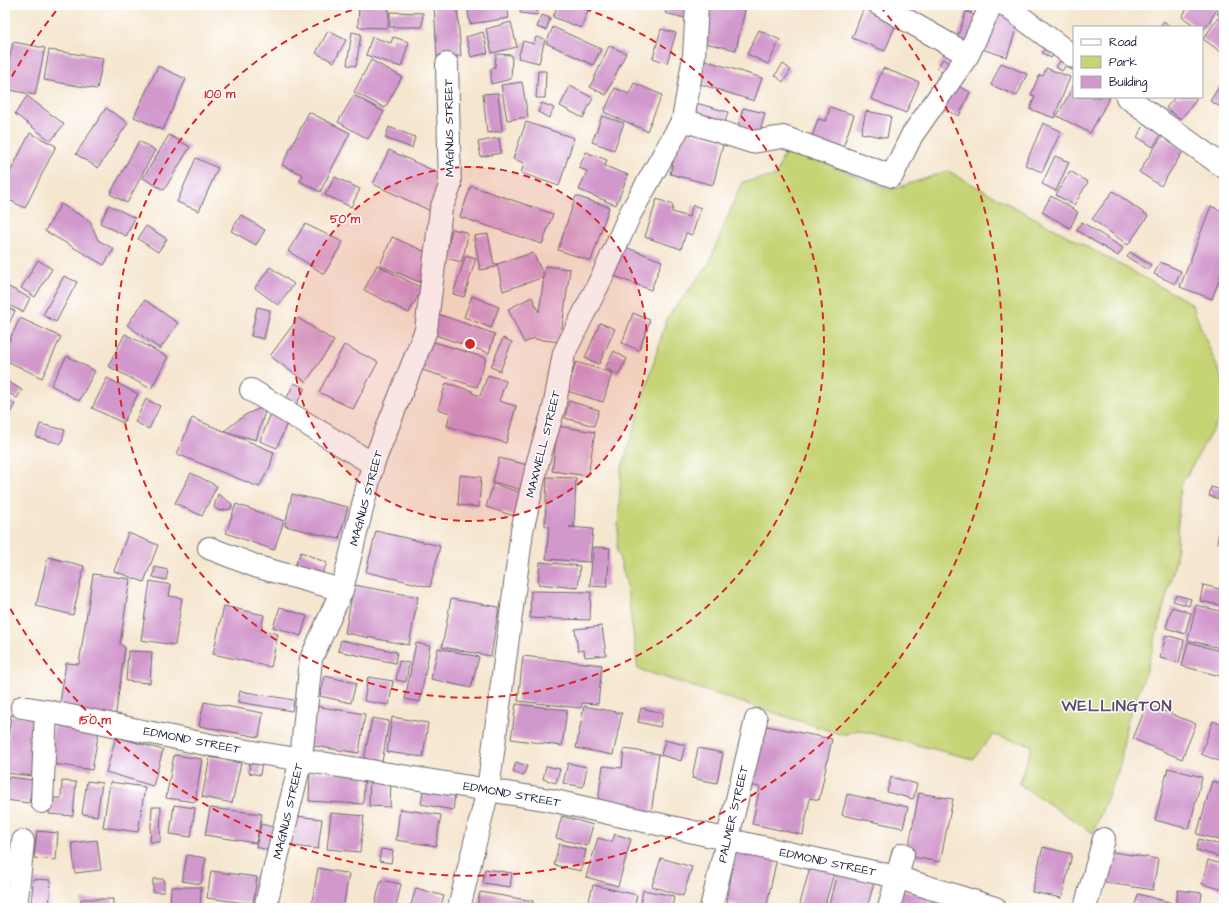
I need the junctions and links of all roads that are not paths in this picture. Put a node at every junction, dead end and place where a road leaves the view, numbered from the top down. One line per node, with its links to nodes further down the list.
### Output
1 (697, 5): 9 (street, MAXWELL STREET)
2 (880, 5): 5 (street)
3 (991, 5): 5 (street)
4 (1005, 5): 6 (street)
5 (968, 54): 9 (street)
6 (1073, 56)
7 (448, 64): 12 (street, MAGNUS STREET)
8 (1128, 98): 10 (street)
9 (683, 120): 19 (street, MAXWELL STREET)
10 (1224, 167)
11 (251, 390): 12 (street)
12 (373, 464): 14 (street, MAGNUS STREET)
13 (209, 548): 14 (street)
14 (342, 590): 18 (street, MAGNUS STREET)
15 (22, 707): 16 (street, EDMOND STREET)
16 (46, 711): 18 (street, EDMOND STREET); 20 (street)
17 (756, 720): 22 (street, PALMER STREET)
18 (301, 759): 19 (street, EDMOND STREET); 27 (street, MAGNUS STREET)
19 (488, 790): 22 (street, EDMOND STREET); 28 (street, MAXWELL STREET)
20 (42, 802)
21 (1104, 839): 32 (street)
22 (727, 840): 25 (street, EDMOND STREET); 29 (street, PALMER STREET)
23 (23, 841): 26 (street)
24 (903, 854): 25 (street)
25 (896, 877): 30 (street); 31 (street, EDMOND STREET)
26 (16, 908)
27 (265, 908)
28 (459, 908)
29 (711, 908)
30 (889, 908)
31 (995, 908)
32 (1085, 908)

